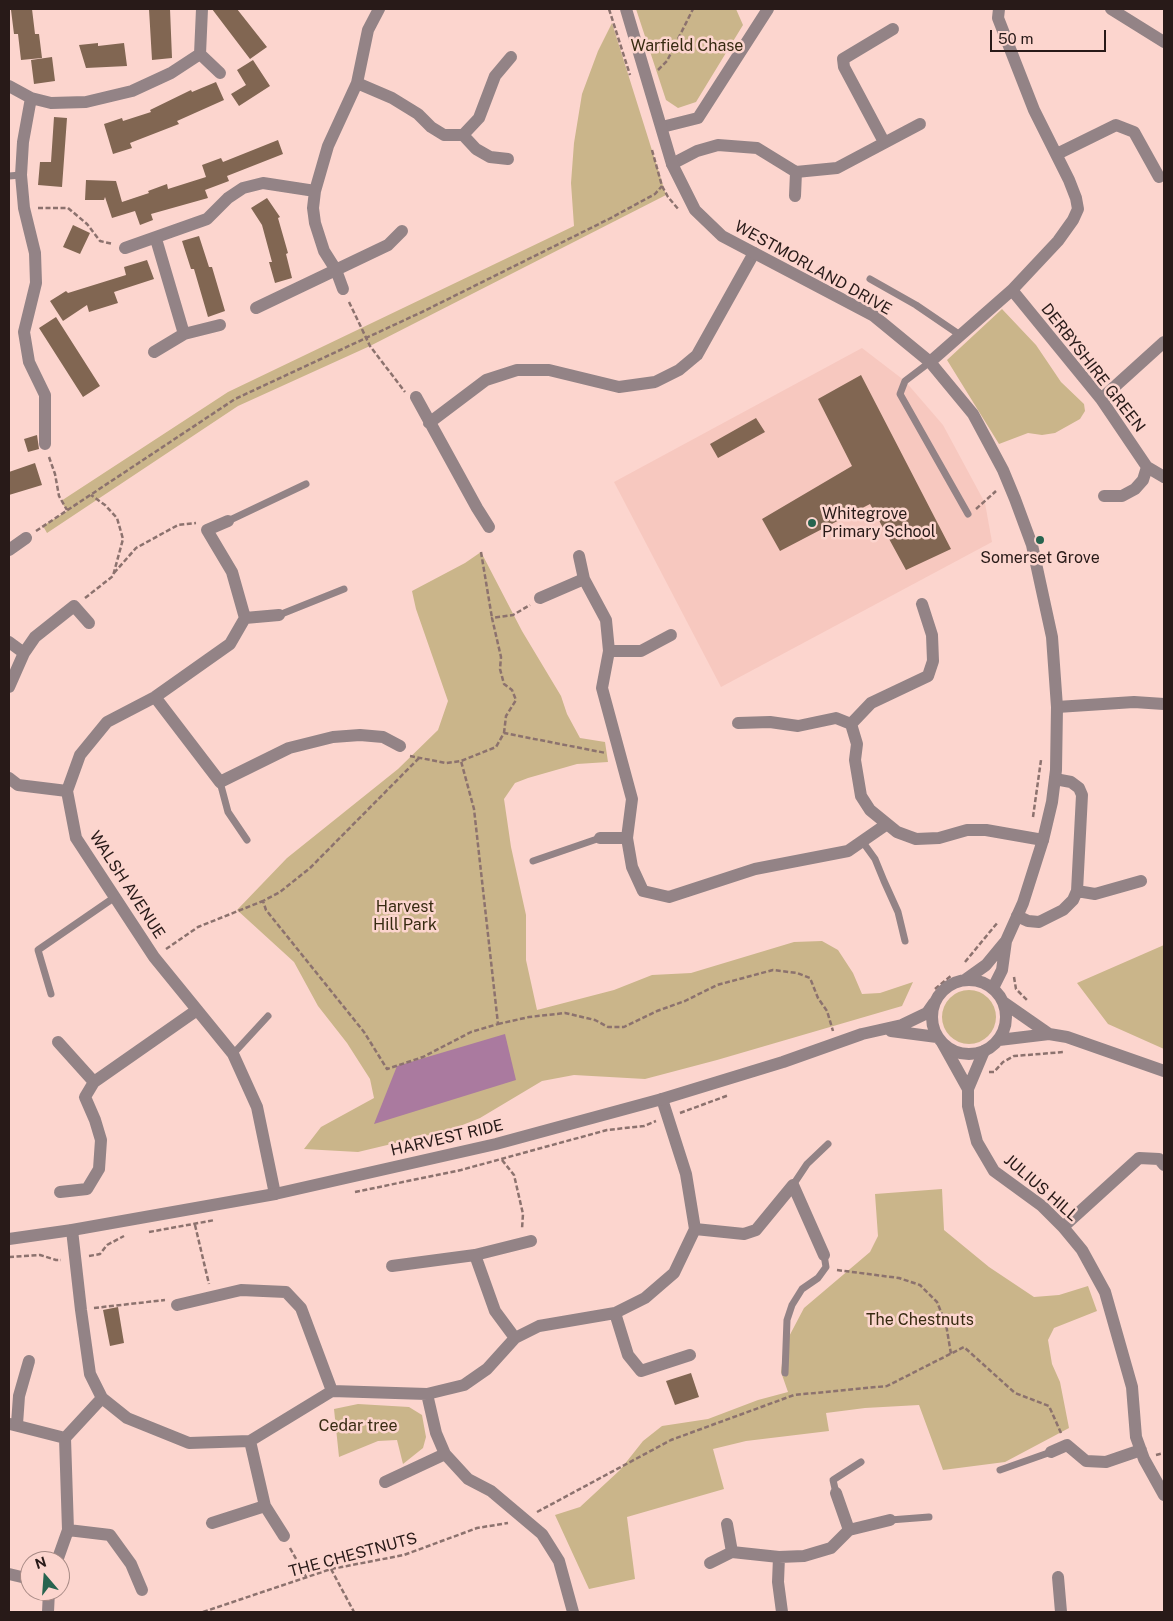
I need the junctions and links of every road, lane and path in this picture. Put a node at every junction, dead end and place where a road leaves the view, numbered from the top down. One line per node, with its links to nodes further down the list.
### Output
1 (202, 9): 10 (street)
2 (379, 9): 14 (street)
3 (626, 9): 13 (street, WESTMORLAND DRIVE)
4 (693, 9): 13 (path)
5 (768, 9): 18 (street)
6 (999, 9): 21 (street)
7 (1111, 9): 9 (street)
8 (893, 29): 20 (street)
9 (1164, 42)
10 (200, 54): 12 (street); 16 (street)
11 (511, 57): 19 (street)
12 (220, 73)
13 (646, 73): 18 (street, WESTMORLAND DRIVE)
14 (357, 83): 19 (street); 28 (street)
15 (9, 86): 16 (street)
16 (31, 98): 25 (street)
17 (920, 124): 20 (street)
18 (662, 127): 23 (street, WESTMORLAND DRIVE)
19 (463, 135): 22 (street)
20 (884, 142): 24 (street)
21 (1057, 154): 26 (street); 38 (street)
22 (508, 158)
23 (672, 164): 24 (street); 34 (street, WESTMORLAND DRIVE)
24 (796, 172): 29 (street)
25 (15, 176): 30 (street)
26 (1159, 177)
27 (662, 186): 43 (path)
28 (315, 191): 32 (street); 35 (street)
29 (795, 196)
30 (24, 208): 33 (path); 50 (street)
31 (402, 231): 35 (street)
32 (156, 238): 33 (street); 41 (street)
33 (125, 248)
34 (754, 254): 46 (street, WESTMORLAND DRIVE); 49 (street)
35 (336, 270): 37 (street); 39 (street)
36 (870, 279): 42 (lane)
37 (343, 289): 43 (path)
38 (1012, 290): 42 (street); 48 (street, DERBYSHIRE GREEN)
39 (256, 308)
40 (220, 325): 41 (street)
41 (184, 334): 45 (street)
42 (960, 335): 46 (street)
43 (366, 338): 47 (path); 55 (path)
44 (1164, 342): 48 (street)
45 (154, 352)
46 (930, 362): 58 (lane); 83 (street, WESTMORLAND DRIVE)
47 (416, 397): 49 (street)
48 (1101, 400): 51 (street, DERBYSHIRE GREEN)
49 (429, 423): 60 (street)
50 (45, 444): 57 (path)
51 (1147, 467): 52 (street, DERBYSHIRE GREEN); 56 (street)
52 (1164, 477)
53 (306, 484): 59 (lane)
54 (997, 490): 58 (path)
55 (91, 495): 57 (path); 66 (path)
56 (1104, 496)
57 (67, 510): 62 (path)
58 (968, 514)
59 (228, 521): 61 (street)
60 (489, 527)
61 (207, 530): 66 (path); 73 (street)
62 (26, 538): 63 (street)
63 (9, 550)
64 (481, 552): 74 (path)
65 (580, 556): 67 (street)
66 (112, 576): 71 (path)
67 (584, 579): 69 (street); 78 (street)
68 (344, 589): 72 (lane)
69 (540, 598): 74 (path)
70 (922, 604): 85 (street)
71 (74, 606): 75 (street); 79 (street)
72 (279, 615): 73 (street)
73 (245, 618): 81 (street)
74 (492, 618): 86 (path)
75 (89, 624)
76 (671, 635): 78 (street)
77 (9, 642): 79 (street)
78 (609, 651): 88 (street)
79 (24, 653): 80 (street)
80 (9, 687)
81 (155, 697): 94 (street); 95 (street)
82 (1164, 704): 83 (street)
83 (1057, 707): 93 (street, WESTMORLAND DRIVE)
84 (738, 723): 85 (street)
85 (851, 724): 97 (street)
86 (504, 733): 88 (path); 91 (path)
87 (400, 746): 90 (path); 94 (street)
88 (618, 746): 99 (street)
89 (1042, 756): 96 (path)
90 (419, 758): 91 (path); 107 (path)
91 (461, 761): 123 (path)
92 (9, 778): 95 (street)
93 (1055, 780): 101 (street, WESTMORLAND DRIVE); 105 (street)
94 (220, 782): 100 (lane)
95 (67, 791): 106 (street, WALSH AVENUE)
96 (1032, 821)
97 (886, 824): 101 (street); 102 (street)
98 (600, 838): 99 (street); 103 (lane)
99 (627, 838): 102 (street)
100 (247, 840)
101 (1043, 840): 108 (street, WESTMORLAND DRIVE)
102 (862, 841): 110 (lane)
103 (532, 861)
104 (1141, 881): 105 (street)
105 (1077, 891): 108 (street)
106 (115, 897): 112 (street, WALSH AVENUE); 117 (lane)
107 (263, 901): 112 (path); 123 (path)
108 (1017, 916): 111 (street, WESTMORLAND DRIVE)
109 (1000, 920): 113 (path)
110 (905, 941)
111 (1006, 941): 115 (street, WESTMORLAND DRIVE); 116 (street, WESTMORLAND DRIVE)
112 (154, 957): 121 (street, WALSH AVENUE)
113 (960, 967)
114 (1014, 975): 120 (path)
115 (960, 976): 116 (street); 118 (street, WESTMORLAND DRIVE); 118 (path)
116 (993, 988): 119 (street)
117 (51, 994)
118 (932, 998): 124 (street, HARVEST RIDE); 126 (street, JULIUS HILL)
119 (1004, 1002): 125 (street); 127 (street)
120 (1030, 1002)
121 (197, 1010): 131 (street, WALSH AVENUE); 135 (street)
122 (268, 1016): 131 (lane)
123 (498, 1024): 129 (path)
124 (884, 1030): 126 (street, HARVEST RIDE); 129 (street, HARVEST RIDE)
125 (1049, 1034): 127 (street); 133 (street)
126 (940, 1040): 130 (street, HARVEST RIDE); 136 (street, JULIUS HILL)
127 (999, 1040): 130 (street)
128 (58, 1042): 135 (street)
129 (834, 1045): 137 (street, HARVEST RIDE)
130 (984, 1051): 136 (street, JULIUS HILL)
131 (233, 1054): 143 (street, WALSH AVENUE)
132 (1024, 1054): 134 (path)
133 (1164, 1070)
134 (994, 1072)
135 (94, 1082): 142 (street)
136 (968, 1089): 145 (street, JULIUS HILL)
137 (662, 1099): 143 (street, HARVEST RIDE); 146 (street)
138 (828, 1144): 141 (lane)
139 (502, 1159): 149 (path)
140 (1164, 1164): 145 (street)
141 (793, 1185): 146 (street); 153 (street)
142 (60, 1192)
143 (275, 1194): 147 (street, HARVEST RIDE)
144 (195, 1225): 155 (path)
145 (1063, 1227): 171 (street, JULIUS HILL)
146 (695, 1229): 158 (street)
147 (72, 1230): 148 (street, HARVEST RIDE); 157 (street)
148 (9, 1239)
149 (526, 1242): 150 (street)
150 (475, 1255): 154 (street); 159 (street)
151 (9, 1256): 152 (path)
152 (56, 1260)
153 (825, 1261): 160 (path); 163 (lane)
154 (392, 1266)
155 (212, 1296): 156 (street); 164 (street)
156 (177, 1305): 157 (path)
157 (80, 1310): 166 (street)
158 (615, 1313): 159 (street); 161 (street)
159 (515, 1338): 165 (street)
160 (951, 1354): 170 (path); 180 (path)
161 (690, 1356)
162 (29, 1361): 167 (street)
163 (785, 1374)
164 (332, 1392): 165 (street); 169 (street)
165 (427, 1394): 173 (street)
166 (102, 1398): 168 (street); 169 (street)
167 (13, 1424): 168 (street)
168 (65, 1438): 186 (street)
169 (250, 1441): 179 (street)
170 (1067, 1445): 171 (street); 172 (street)
171 (1141, 1450): 178 (street, JULIUS HILL)
172 (1050, 1452): 175 (lane)
173 (445, 1454): 176 (street); 199 (street)
174 (861, 1462): 177 (lane)
175 (1000, 1470)
176 (385, 1482)
177 (836, 1493): 187 (street)
178 (1164, 1495)
179 (265, 1506): 184 (street); 188 (street)
180 (539, 1511)
181 (930, 1517): 182 (lane)
182 (890, 1520): 187 (street)
183 (509, 1522): 193 (path, THE CHESTNUTS)
184 (212, 1523)
185 (727, 1524): 190 (street)
186 (68, 1530): 189 (street); 196 (street)
187 (849, 1530): 191 (street)
188 (284, 1536): 194 (path)
189 (61, 1551)
190 (732, 1552): 191 (street); 192 (street)
191 (779, 1557): 200 (street)
192 (710, 1562)
193 (331, 1569): 194 (path, THE CHESTNUTS); 198 (path)
194 (306, 1577): 197 (path, THE CHESTNUTS)
195 (1058, 1577): 201 (street)
196 (142, 1590)
197 (204, 1612)
198 (354, 1612)
199 (573, 1612)
200 (782, 1612)
201 (1061, 1612)

